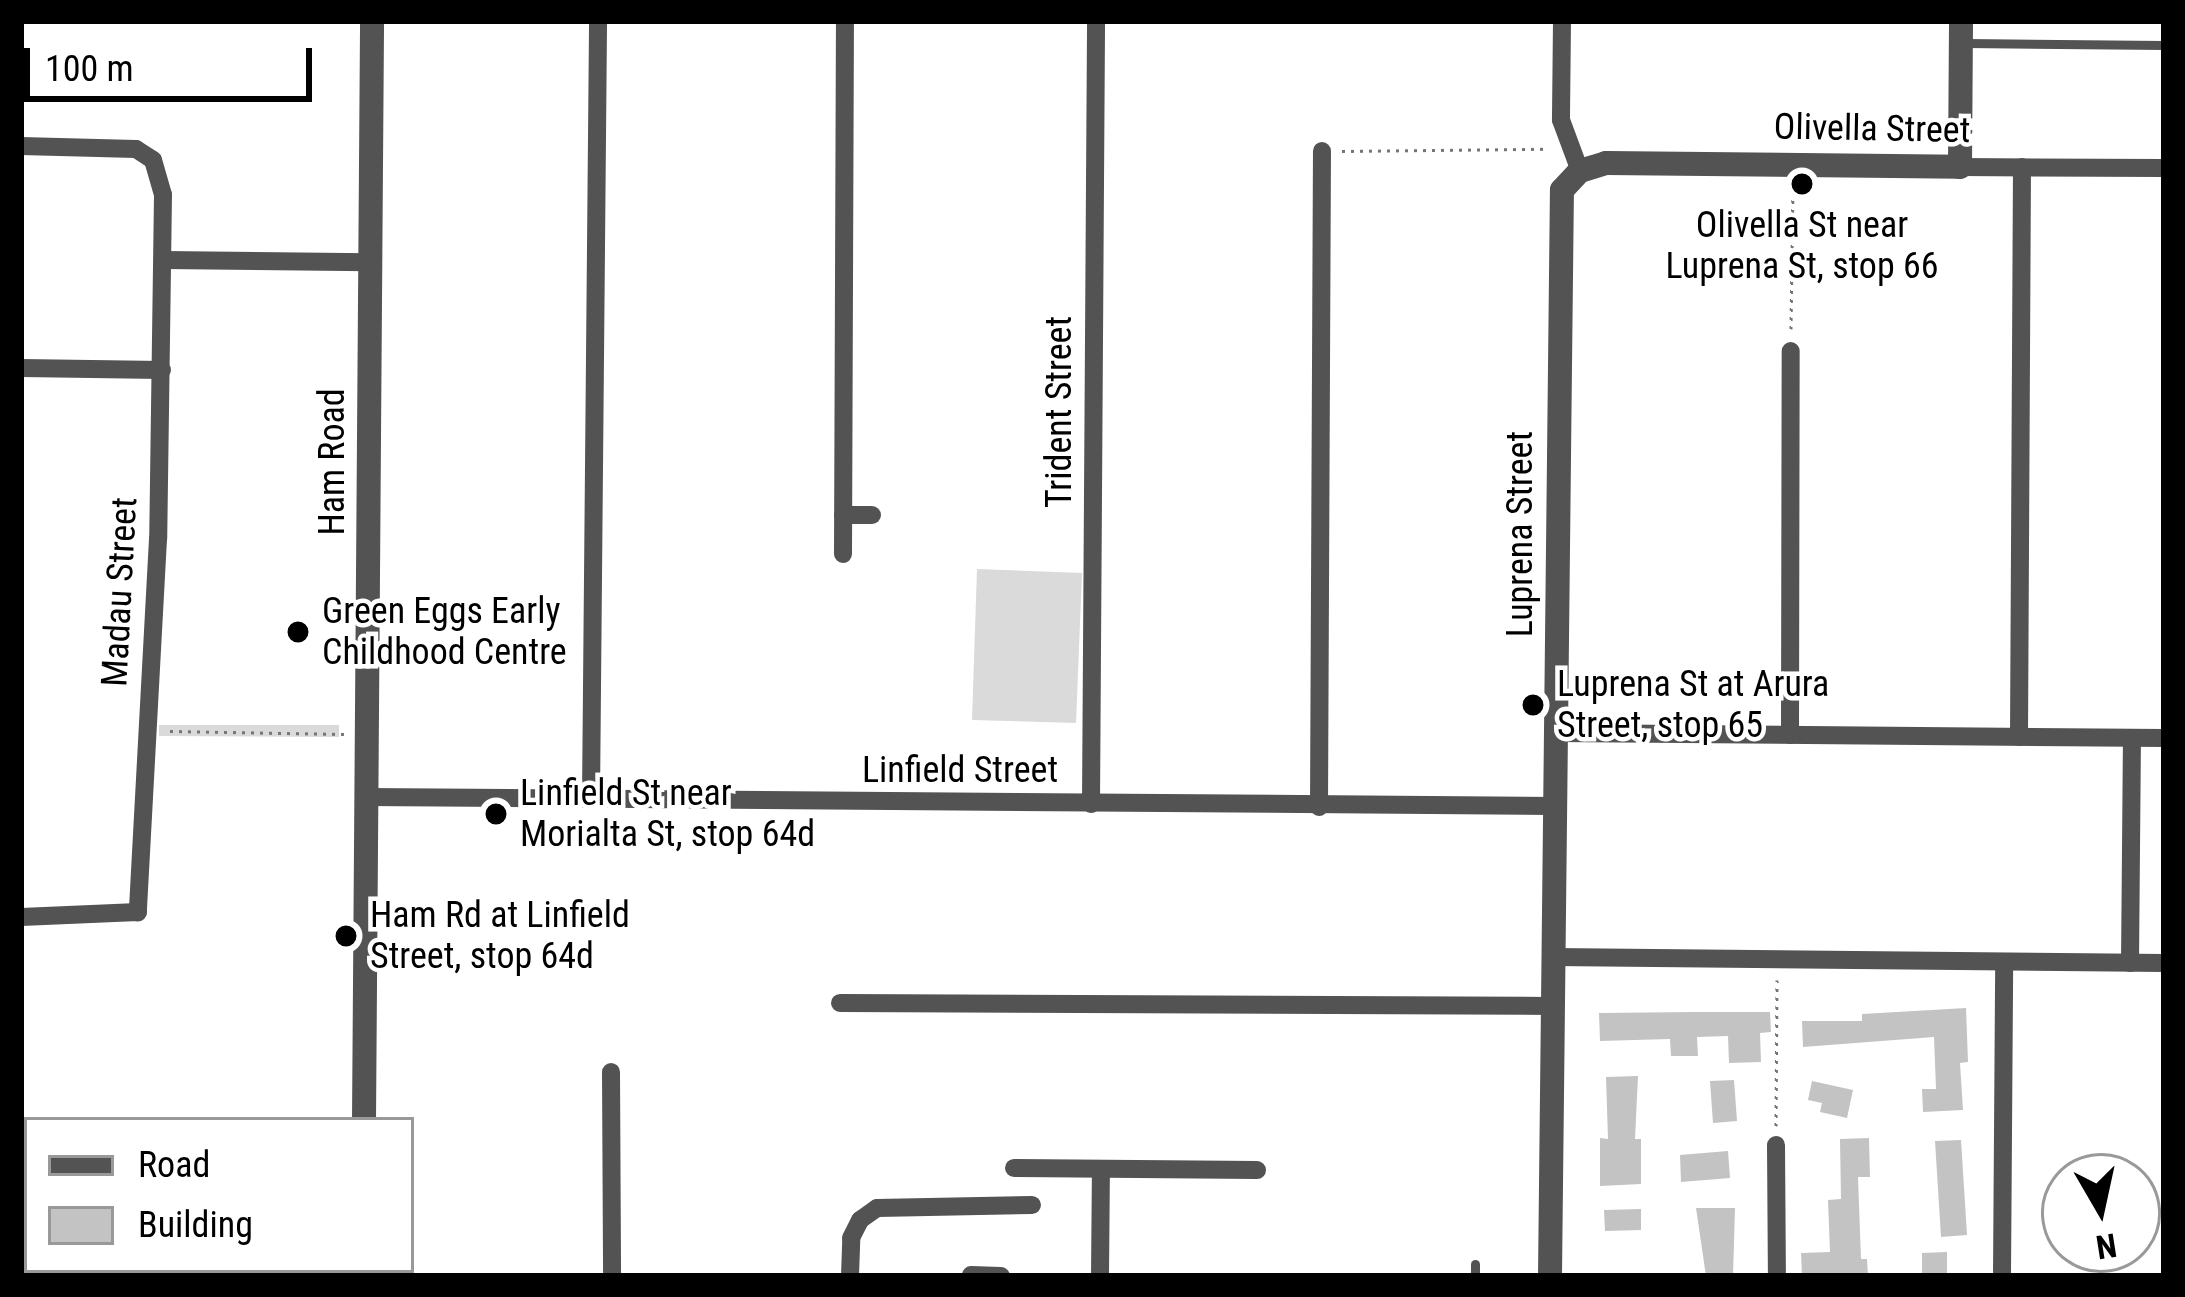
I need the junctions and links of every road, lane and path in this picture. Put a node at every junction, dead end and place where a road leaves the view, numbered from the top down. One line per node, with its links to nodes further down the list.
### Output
1 (372, 21): 17 (street, Ham Road)
2 (598, 21): 32 (street)
3 (845, 21): 22 (street)
4 (1096, 21): 33 (street, Trident Street)
5 (1562, 21): 15 (street)
6 (1961, 32): 7 (lane); 12 (street)
7 (2164, 45)
8 (21, 146): 16 (street, Madau Street)
9 (1554, 148): 10 (path)
10 (1322, 151): 35 (street)
11 (1794, 163): 12 (street, Olivella Street); 15 (street, Olivella Street); 18 (path)
12 (1960, 166): 13 (street, Olivella Street)
13 (2022, 167): 14 (street, Olivella Street); 28 (street)
14 (2164, 168)
15 (1580, 171): 25 (street, Luprena Street)
16 (163, 260): 17 (street); 20 (street, Madau Street)
17 (370, 262): 31 (street, Ham Road)
18 (1791, 351): 27 (street)
19 (21, 368): 20 (street)
20 (162, 370): 24 (street, Madau Street)
21 (872, 514): 22 (street)
22 (843, 515): 23 (street)
23 (843, 554)
24 (144, 731): 26 (path); 36 (street, Madau Street)
25 (1555, 733): 27 (street); 34 (street, Luprena Street)
26 (344, 734)
27 (1790, 735): 28 (street)
28 (2019, 737): 29 (street)
29 (2132, 738): 30 (street); 40 (street)
30 (2164, 738)
31 (365, 796): 32 (street, Linfield Street); 45 (street, Ham Road)
32 (591, 798): 33 (street, Linfield Street)
33 (1091, 804): 35 (street, Linfield Street)
34 (1554, 806): 35 (street, Linfield Street); 37 (street, Luprena Street)
35 (1319, 807)
36 (21, 916)
37 (1553, 957): 38 (street); 43 (street, Luprena Street)
38 (1777, 960): 39 (street); 46 (path)
39 (2004, 962): 40 (street); 60 (street)
40 (2130, 963): 41 (street)
41 (2164, 963)
42 (839, 1003): 43 (street)
43 (1553, 1006): 58 (street, Luprena Street)
44 (611, 1072): 54 (street)
45 (364, 1117)
46 (1776, 1145): 59 (street)
47 (1015, 1168): 48 (street)
48 (1100, 1168): 49 (street); 57 (street)
49 (1257, 1170)
50 (998, 1184): 51 (street)
51 (998, 1205): 52 (street); 55 (street)
52 (1032, 1205)
53 (971, 1275): 56 (street)
54 (613, 1276)
55 (850, 1276)
56 (1001, 1276)
57 (1100, 1276)
58 (1550, 1276)
59 (1777, 1276)
60 (2002, 1276)

